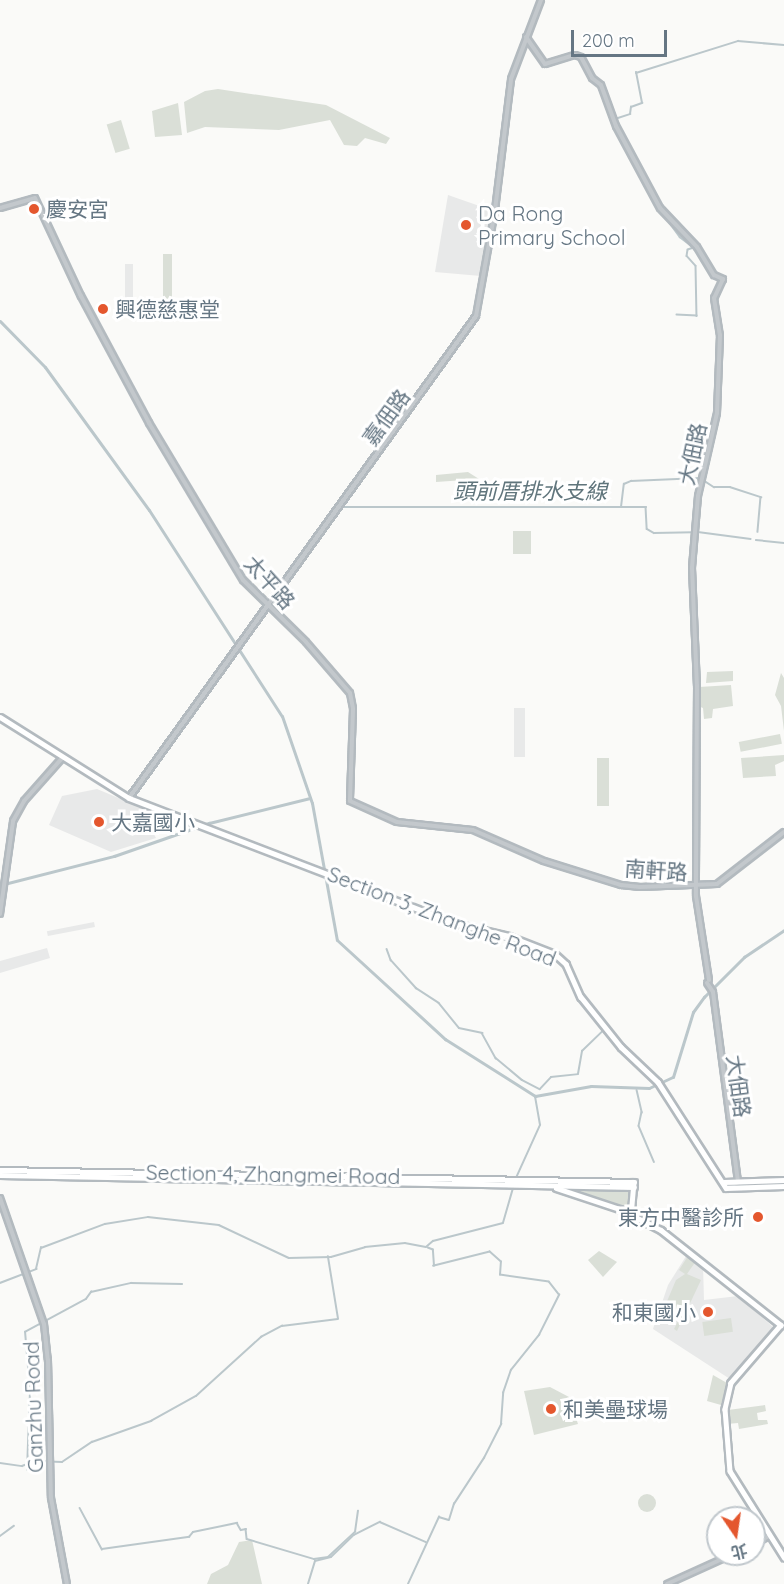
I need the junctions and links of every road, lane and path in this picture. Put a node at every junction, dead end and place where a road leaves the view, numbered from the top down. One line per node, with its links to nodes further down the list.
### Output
1 (541, 0): 2 (street, 嘉佃路)
2 (526, 37): 4 (street, 嘉佃路); 10 (street, 大佃路)
3 (0, 208): 4 (street, 太平路)
4 (270, 604): 7 (street, 嘉佃路); 9 (street, 太平路)
5 (0, 717): 6 (main road, Section 3, Zhanghe Road)
6 (63, 757): 7 (main road, Section 3, Zhanghe Road); 11 (street)
7 (129, 798): 19 (main road, Section 3, Zhanghe Road)
8 (784, 832): 10 (street, 南軒路)
9 (514, 848): 10 (street, 南軒路)
10 (696, 888): 16 (street, 大佃路)
11 (0, 914)
12 (0, 1170): 14 (main road, Section 4, Zhangmei Road)
13 (0, 1175): 14 (main road, Section 4, Zhangmei Road)
14 (396, 1178): 17 (main road, Section 4, Zhangmei Road)
15 (784, 1180): 16 (main road)
16 (738, 1182): 19 (main road)
17 (546, 1184): 18 (main road); 21 (main road)
18 (634, 1184): 21 (main road); 23 (main road)
19 (725, 1185): 20 (main road)
20 (784, 1186)
21 (553, 1187): 23 (main road)
22 (0, 1198): 29 (street, Ganzhu Road)
23 (631, 1214): 24 (main road)
24 (782, 1327): 25 (main road)
25 (769, 1536): 26 (street); 27 (main road)
26 (766, 1538)
27 (784, 1557)
28 (707, 1566): 30 (street)
29 (67, 1584)
30 (667, 1584)

